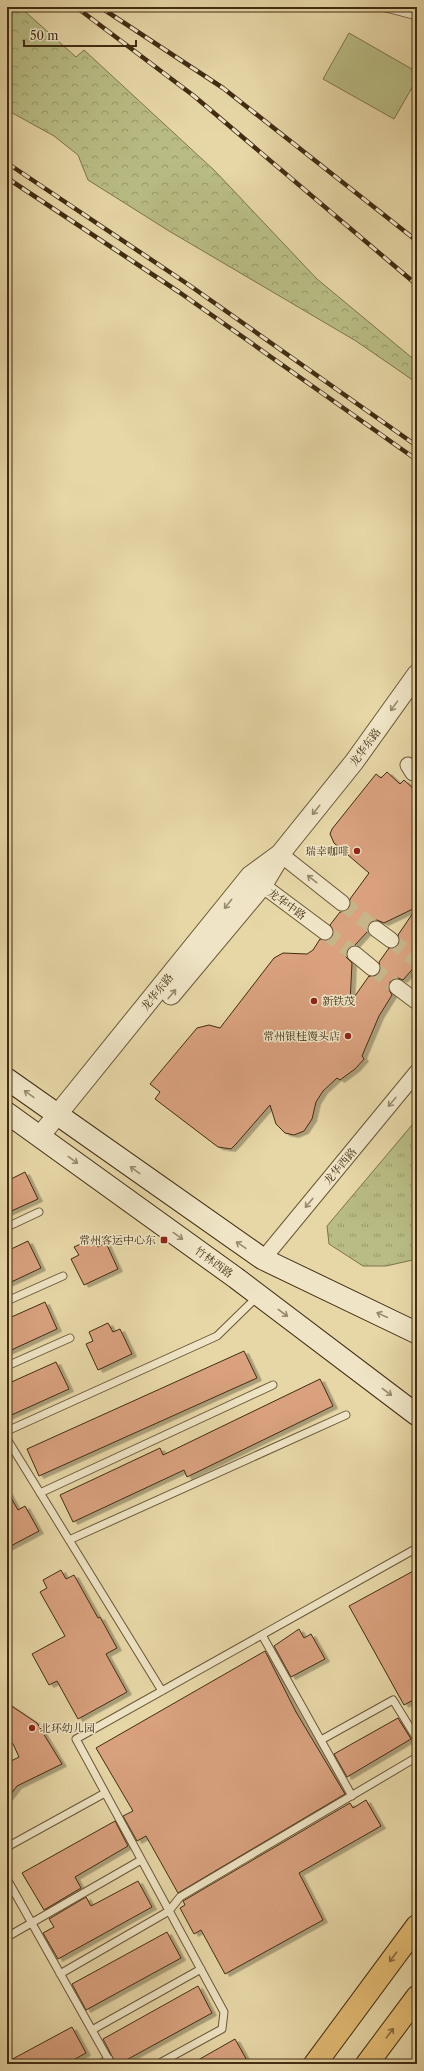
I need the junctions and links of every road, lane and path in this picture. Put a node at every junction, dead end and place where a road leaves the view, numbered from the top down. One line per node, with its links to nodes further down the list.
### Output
1 (382, 7): 2 (lane)
2 (417, 16)
3 (417, 674): 4 (street, 龙华东路, one-way to 4)
4 (280, 854): 5 (street, 龙华东路); 6 (street, one-way to 4)
5 (256, 881): 8 (street, 龙华中路); 17 (street, 龙华东路)
6 (342, 903)
7 (376, 929): 9 (street)
8 (325, 932)
9 (391, 940)
10 (355, 954): 11 (street)
11 (372, 968)
12 (397, 987): 13 (street)
13 (417, 1002)
14 (417, 1072): 21 (street, 龙华西路, one-way to 21)
15 (7, 1079): 17 (main road, one-way to 15)
16 (7, 1113): 18 (main road, 竹林西路)
17 (62, 1117): 18 (street, 龙华东路); 21 (main road, one-way to 17)
18 (44, 1139): 23 (main road, 竹林西路, one-way to 23)
19 (39, 1212): 20 (lane)
20 (7, 1227)
21 (262, 1260): 25 (main road, one-way to 21)
22 (63, 1276): 24 (lane)
23 (259, 1296): 30 (main road, 竹林西路, one-way to 30); 31 (lane)
24 (7, 1301)
25 (417, 1333)
26 (70, 1338): 27 (lane)
27 (7, 1366)
28 (273, 1385): 33 (lane)
29 (346, 1415): 34 (lane)
30 (417, 1415)
31 (7, 1431)
32 (7, 1438): 33 (lane)
33 (40, 1493): 34 (lane)
34 (69, 1540): 37 (lane)
35 (417, 1548): 36 (lane)
36 (262, 1635): 37 (lane); 39 (lane)
37 (162, 1691): 41 (lane)
38 (417, 1739): 39 (lane)
39 (321, 1740): 42 (lane)
40 (417, 1757): 42 (lane)
41 (105, 1793): 43 (lane); 44 (lane)
42 (352, 1796): 46 (lane)
43 (7, 1848)
44 (141, 1860): 46 (lane); 47 (lane)
45 (7, 1879): 47 (lane)
46 (169, 1910): 50 (lane); 51 (lane)
47 (31, 1922): 49 (lane); 51 (lane)
48 (417, 1926): 57 (main road, one-way to 57)
49 (7, 1937)
50 (201, 1969): 53 (lane); 56 (lane)
51 (60, 1974): 53 (lane)
52 (416, 1999): 58 (main road, one-way to 52)
53 (92, 2030): 54 (lane)
54 (110, 2062): 55 (lane)
55 (100, 2064)
56 (158, 2064)
57 (315, 2064)
58 (367, 2064)

